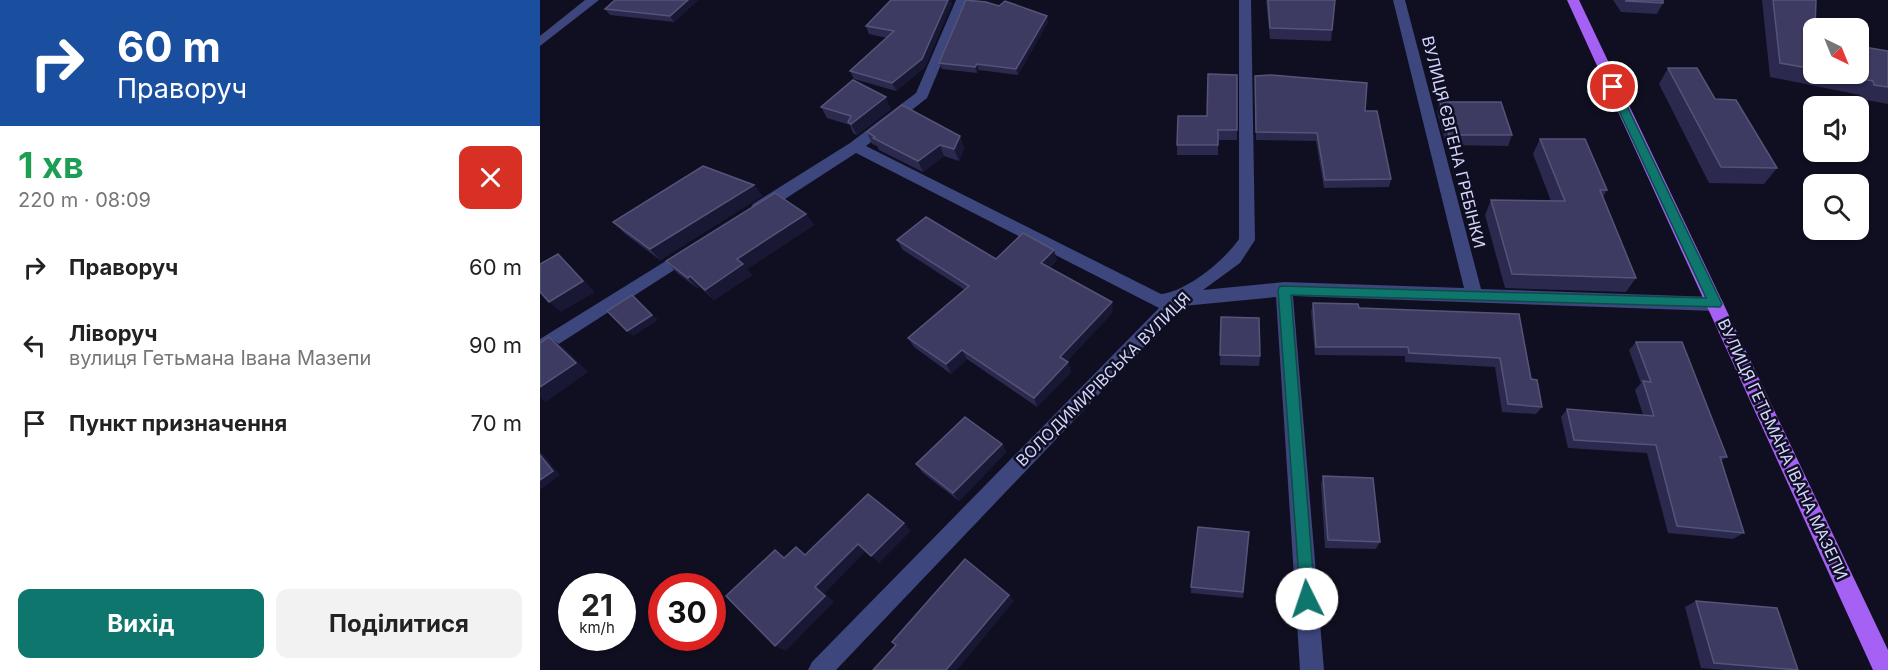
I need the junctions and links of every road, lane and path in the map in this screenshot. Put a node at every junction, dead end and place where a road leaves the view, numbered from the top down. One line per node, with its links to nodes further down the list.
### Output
1 (593, 0): 6 (street)
2 (962, 0): 7 (street)
3 (1245, 0): 12 (street, ВОЛОДИМИРІВСЬКА ВУЛИЦЯ)
4 (1399, 0): 11 (street, ВУЛИЦЯ ЄВГЕНА ГРЕБІНКИ)
5 (1572, 0): 13 (main road, ВУЛИЦЯ ГЕТЬМАНА ІВАНА МАЗЕПИ)
6 (540, 42)
7 (855, 147): 8 (street); 12 (street)
8 (747, 216)
9 (708, 241): 14 (street)
10 (1284, 290): 11 (street); 12 (street); 16 (street)
11 (1474, 294): 13 (street)
12 (1179, 298): 15 (street, ВОЛОДИМИРІВСЬКА ВУЛИЦЯ)
13 (1715, 304): 17 (main road, ВУЛИЦЯ ГЕТЬМАНА ІВАНА МАЗЕПИ)
14 (540, 348)
15 (820, 670)
16 (1312, 670)
17 (1885, 670)

